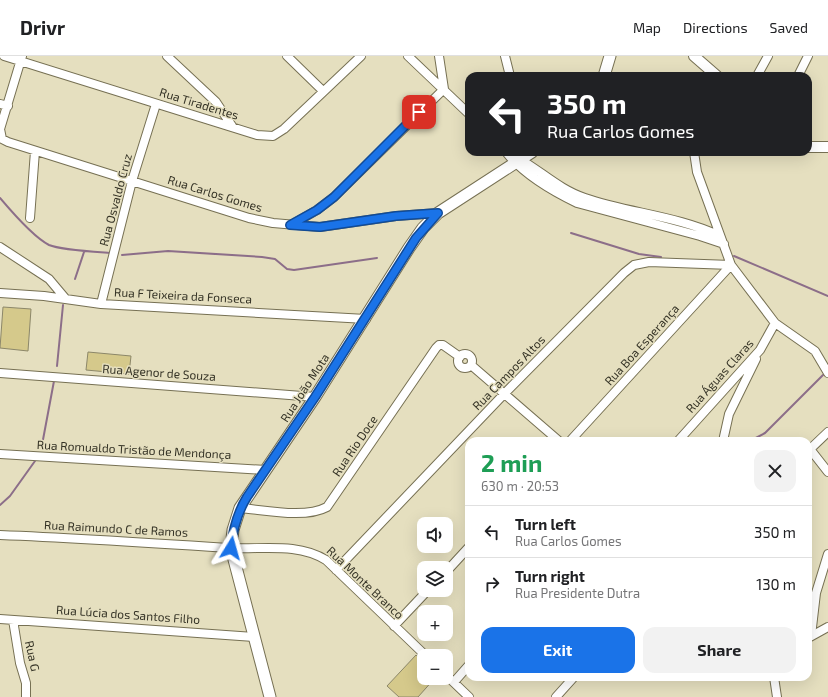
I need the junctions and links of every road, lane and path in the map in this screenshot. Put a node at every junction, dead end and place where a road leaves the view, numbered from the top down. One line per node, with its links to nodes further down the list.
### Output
1 (4, 56): 12 (street, Rua Tiradentes)
2 (167, 56): 23 (street)
3 (286, 56): 19 (street)
4 (361, 56): 19 (street, Rua Tiradentes)
5 (408, 56): 18 (street)
6 (439, 56): 18 (street)
7 (505, 56): 13 (street)
8 (610, 56): 14 (main road)
9 (694, 56): 15 (street)
10 (768, 56): 16 (street)
11 (808, 56): 17 (street)
12 (22, 58): 20 (street, Rua Tiradentes); 21 (street)
13 (509, 72)
14 (605, 72)
15 (712, 72)
16 (759, 72)
17 (800, 72)
18 (444, 89): 22 (street); 33 (street)
19 (323, 91): 23 (street, Rua Tiradentes)
20 (156, 104): 23 (street, Rua Tiradentes); 30 (street, Rua Osvaldo Cruz)
21 (4, 105): 24 (street)
22 (465, 110)
23 (232, 126)
24 (0, 129): 27 (street, Rua Carlos Gomes)
25 (812, 147): 26 (street)
26 (828, 147)
27 (35, 151): 30 (street, Rua Carlos Gomes); 32 (street)
28 (695, 156): 34 (street)
29 (525, 157): 31 (main road, Rua João Mota); 34 (street); 35 (street)
30 (132, 181): 33 (street, Rua Carlos Gomes); 40 (street, Rua Osvaldo Cruz)
31 (438, 213): 33 (street, Rua Carlos Gomes); 41 (main road, Rua João Mota)
32 (30, 218)
33 (290, 225)
34 (720, 236): 35 (street)
35 (724, 244): 37 (street)
36 (0, 247): 39 (street)
37 (731, 265): 42 (street); 48 (street, Rua Campos Altos); 52 (street, Rua Boa Esperança)
38 (0, 293): 39 (street, Rua F Teixeira da Fonseca)
39 (65, 298): 40 (street, Rua F Teixeira da Fonseca)
40 (101, 304): 41 (street, Rua F Teixeira da Fonseca)
41 (366, 319): 49 (main road, Rua João Mota)
42 (775, 323): 43 (street, Rua Águas Claras); 45 (street)
43 (760, 350): 46 (street, Rua Águas Claras); 47 (street)
44 (0, 373): 49 (street, Rua Agenor de Souza)
45 (828, 373)
46 (728, 384): 47 (street); 53 (street, Rua Águas Claras)
47 (739, 392): 54 (street)
48 (505, 393): 51 (street); 60 (street, Rua Rio Doce); 66 (street, Rua Campos Altos)
49 (315, 397): 58 (main road, Rua João Mota)
50 (828, 432): 55 (street)
51 (554, 437)
52 (574, 437)
53 (682, 437)
54 (725, 437)
55 (812, 447)
56 (812, 453): 59 (street)
57 (0, 454): 58 (street, Rua Romualdo Tristão de Mendonça)
58 (266, 470): 60 (main road, Rua João Mota)
59 (828, 472)
60 (240, 508): 62 (main road, Rua João Mota)
61 (0, 535): 62 (street, Rua Raimundo C de Ramos)
62 (231, 548): 66 (street, Rua Monte Branco); 74 (main road, Rua João Mota)
63 (465, 551): 65 (street)
64 (828, 554): 70 (street)
65 (453, 564)
66 (336, 570): 71 (street, Rua Monte Branco)
67 (421, 597): 71 (street)
68 (0, 619): 69 (street, Rua Lúcia dos Santos Filho)
69 (13, 620): 74 (street, Rua Lúcia dos Santos Filho); 80 (street, Rua G)
70 (812, 622)
71 (394, 626): 75 (street, Rua Monte Branco)
72 (828, 627): 73 (street)
73 (812, 636)
74 (254, 637): 81 (main road, Rua João Mota)
75 (419, 649)
76 (465, 670): 79 (street)
77 (570, 681): 83 (street)
78 (775, 681): 84 (street)
79 (454, 682): 82 (street)
80 (26, 697)
81 (270, 697)
82 (469, 697)
83 (556, 697)
84 (777, 697)

